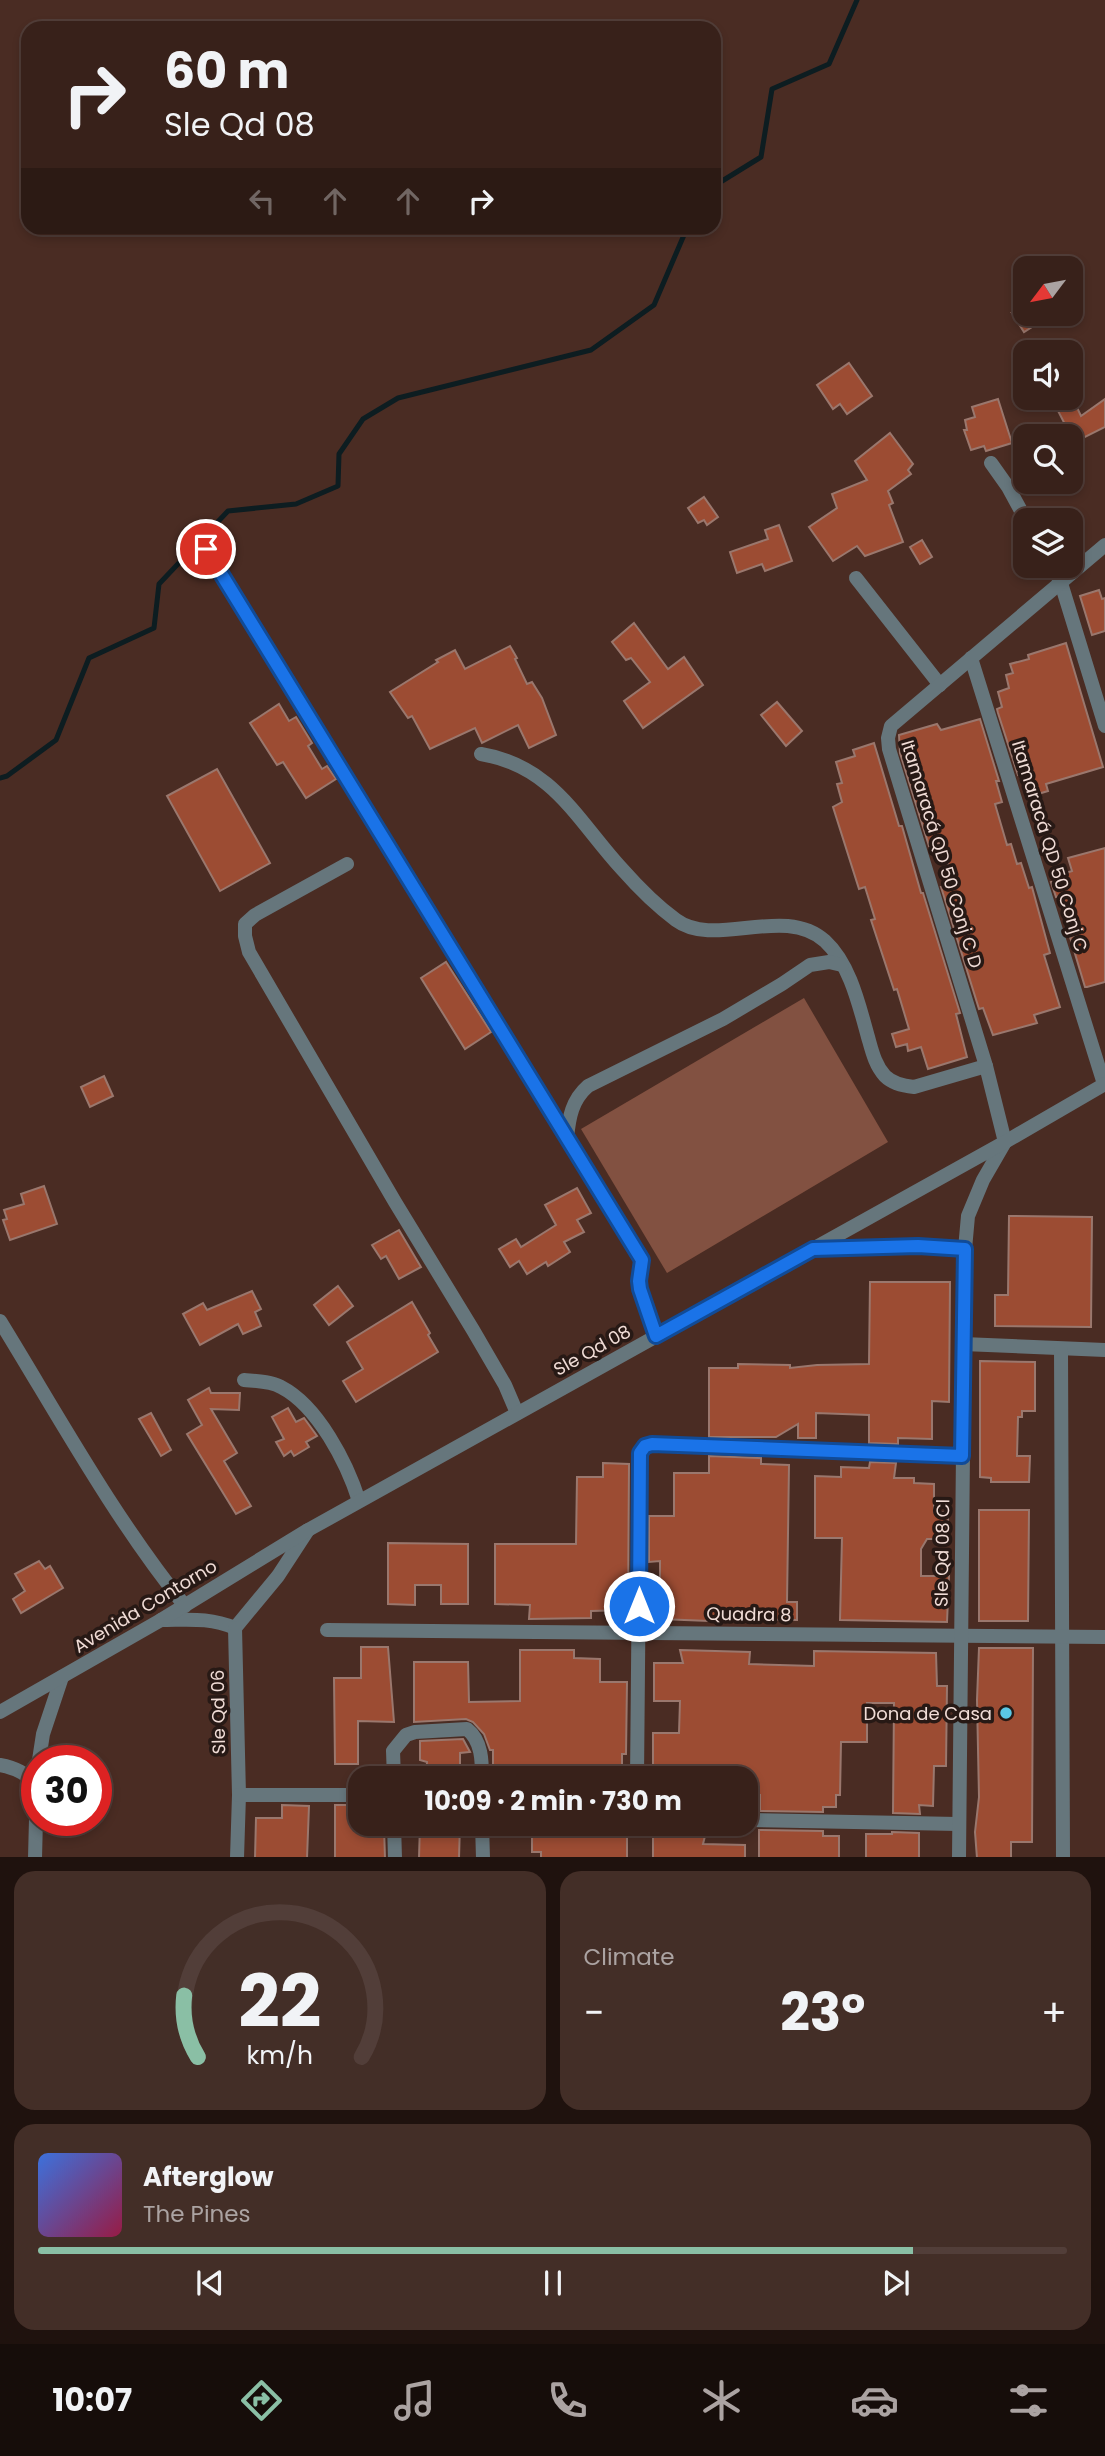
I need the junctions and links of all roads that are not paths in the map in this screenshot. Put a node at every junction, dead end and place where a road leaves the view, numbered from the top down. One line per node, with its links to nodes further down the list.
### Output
1 (991, 463): 2 (street)
2 (1019, 508)
3 (1105, 545): 7 (street, Itamaracá QD 50 Conj C D)
4 (206, 549): 16 (street)
5 (856, 578): 9 (street)
6 (1058, 578): 7 (street)
7 (1061, 583): 8 (street, Itamaracá QD 50 Conj C D); 10 (street)
8 (971, 658): 9 (street, Itamaracá QD 50 Conj C D); 15 (street, Itamaracá QD 50 Conj C)
9 (940, 685): 14 (street, Itamaracá QD 50 Conj C D)
10 (1105, 726)
11 (481, 754): 13 (street)
12 (347, 864): 26 (street)
13 (842, 965): 14 (street); 16 (street)
14 (986, 1066): 17 (street, Itamaracá QD 50 Conj C D)
15 (1104, 1084): 17 (street)
16 (567, 1138): 21 (street)
17 (1005, 1142): 18 (street, Sle Qd 08); 19 (street, Sle Qd 08 Cl)
18 (813, 1249): 19 (street); 21 (street, Sle Qd 08)
19 (965, 1249): 22 (street, Sle Qd 08 Cl)
20 (0, 1321): 30 (street)
21 (656, 1336): 26 (street, Sle Qd 08)
22 (963, 1344): 23 (street); 27 (street, Sle Qd 08 Cl)
23 (1061, 1350): 24 (street); 35 (street)
24 (1105, 1350)
25 (244, 1380): 28 (street)
26 (517, 1413): 28 (street, Sle Qd 08)
27 (962, 1456): 34 (street); 36 (street, Sle Qd 08 Cl)
28 (359, 1501): 29 (street, Sle Qd 08)
29 (308, 1530): 30 (street, Avenida Contorno); 32 (street)
30 (185, 1606): 31 (street, Avenida Contorno)
31 (161, 1620): 32 (street); 38 (street, Avenida Contorno)
32 (235, 1629): 46 (street, Sle Qd 06)
33 (327, 1630): 34 (street, Quadra 8)
34 (639, 1632): 36 (street, Quadra 8); 44 (street)
35 (1063, 1636): 36 (street); 37 (street); 58 (street)
36 (960, 1637): 49 (street, Sle Qd 08 Cl)
37 (1105, 1637)
38 (62, 1677): 39 (street, Avenida Contorno); 40 (street)
39 (0, 1712)
40 (41, 1745)
41 (0, 1765): 45 (street)
42 (394, 1766): 43 (street)
43 (482, 1766)
44 (637, 1766)
45 (21, 1771)
46 (239, 1795): 47 (street); 54 (street, Sle Qd 06)
47 (348, 1795)
48 (758, 1820): 49 (street)
49 (958, 1825): 57 (street, Sle Qd 08 Cl)
50 (36, 1836): 53 (street)
51 (394, 1836): 55 (street)
52 (482, 1836): 56 (street)
53 (35, 1857)
54 (237, 1857)
55 (395, 1857)
56 (483, 1857)
57 (959, 1857)
58 (1063, 1857)

